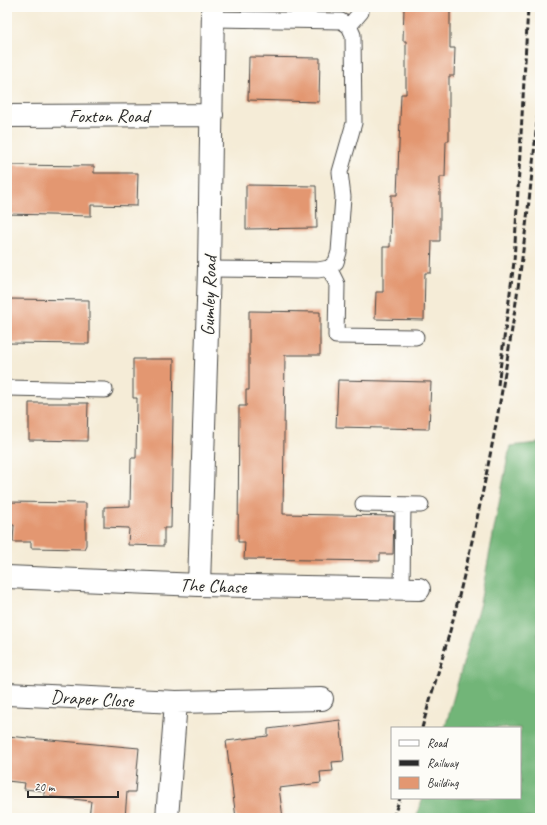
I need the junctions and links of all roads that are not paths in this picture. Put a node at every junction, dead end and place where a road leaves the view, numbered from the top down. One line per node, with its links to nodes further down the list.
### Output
1 (361, 7): 3 (lane)
2 (213, 13): 3 (lane); 4 (street, Gumley Road)
3 (349, 26): 6 (lane)
4 (212, 115): 5 (street, Foxton Road); 7 (street, Gumley Road)
5 (7, 116)
6 (329, 268): 7 (lane); 8 (lane)
7 (209, 269): 15 (street, Gumley Road)
8 (416, 337)
9 (7, 388): 10 (lane)
10 (105, 390)
11 (363, 504): 12 (lane)
12 (403, 505): 13 (lane); 16 (lane)
13 (421, 505)
14 (7, 577): 15 (street, The Chase)
15 (199, 585): 16 (street, The Chase)
16 (411, 589)
17 (7, 694): 19 (street, Draper Close)
18 (322, 699): 19 (street, Draper Close)
19 (176, 702): 20 (street)
20 (167, 818)

